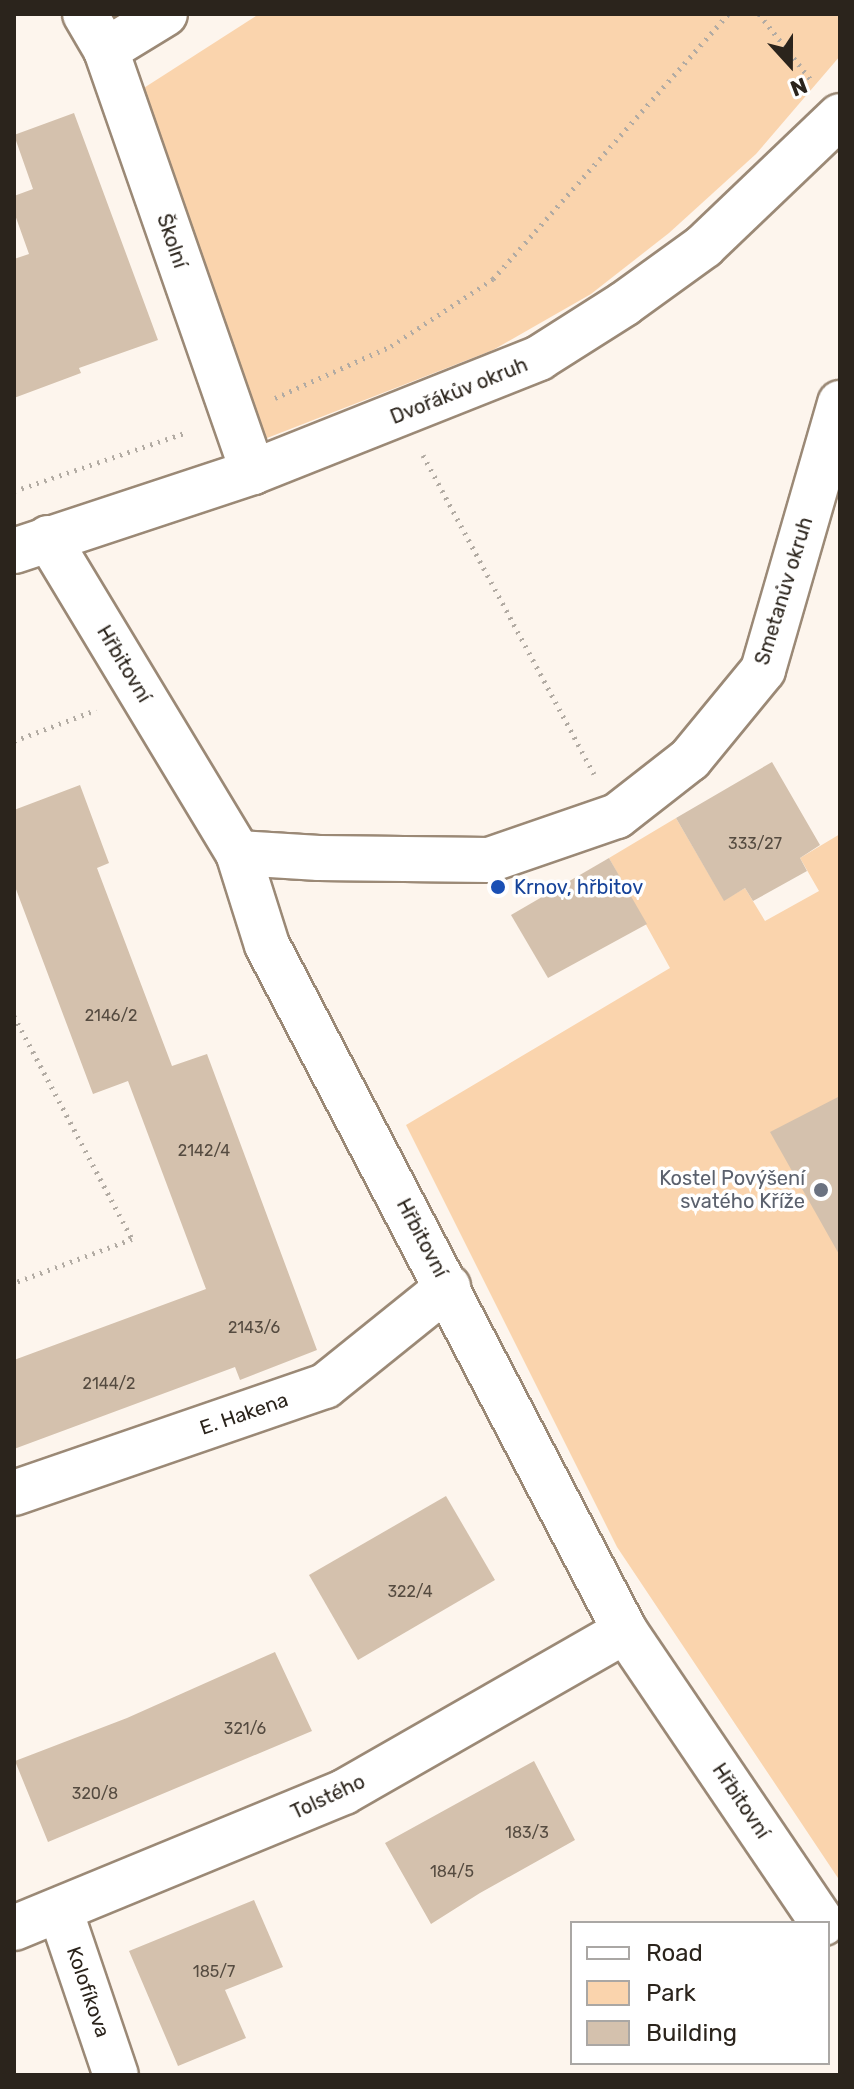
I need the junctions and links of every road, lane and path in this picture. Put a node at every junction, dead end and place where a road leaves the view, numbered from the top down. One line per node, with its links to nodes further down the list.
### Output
1 (165, 14): 4 (street)
2 (728, 14): 8 (path)
3 (759, 14): 5 (path)
4 (96, 32): 8 (street, Školní)
5 (840, 116): 7 (street, Dvořákův okruh)
6 (840, 403): 14 (street, Smetanův okruh)
7 (401, 415): 9 (street, Dvořákův okruh); 14 (path)
8 (232, 417): 9 (street, Školní); 10 (path)
9 (253, 472): 11 (street, Dvořákův okruh)
10 (14, 491)
11 (31, 544): 12 (street, Hřbitovní)
12 (141, 693): 13 (path); 15 (street, Hřbitovní)
13 (14, 741)
14 (617, 816): 15 (street, Smetanův okruh)
15 (238, 853): 18 (street, Hřbitovní)
16 (14, 1016): 17 (path)
17 (14, 1283)
18 (448, 1287): 19 (street, E. Hakena); 20 (street, Hřbitovní)
19 (14, 1493)
20 (625, 1631): 21 (street, Tolstého); 22 (street, Hřbitovní)
21 (60, 1910): 23 (street, Tolstého); 24 (street, Kolofíkova)
22 (822, 1921)
23 (14, 1928)
24 (116, 2075)

